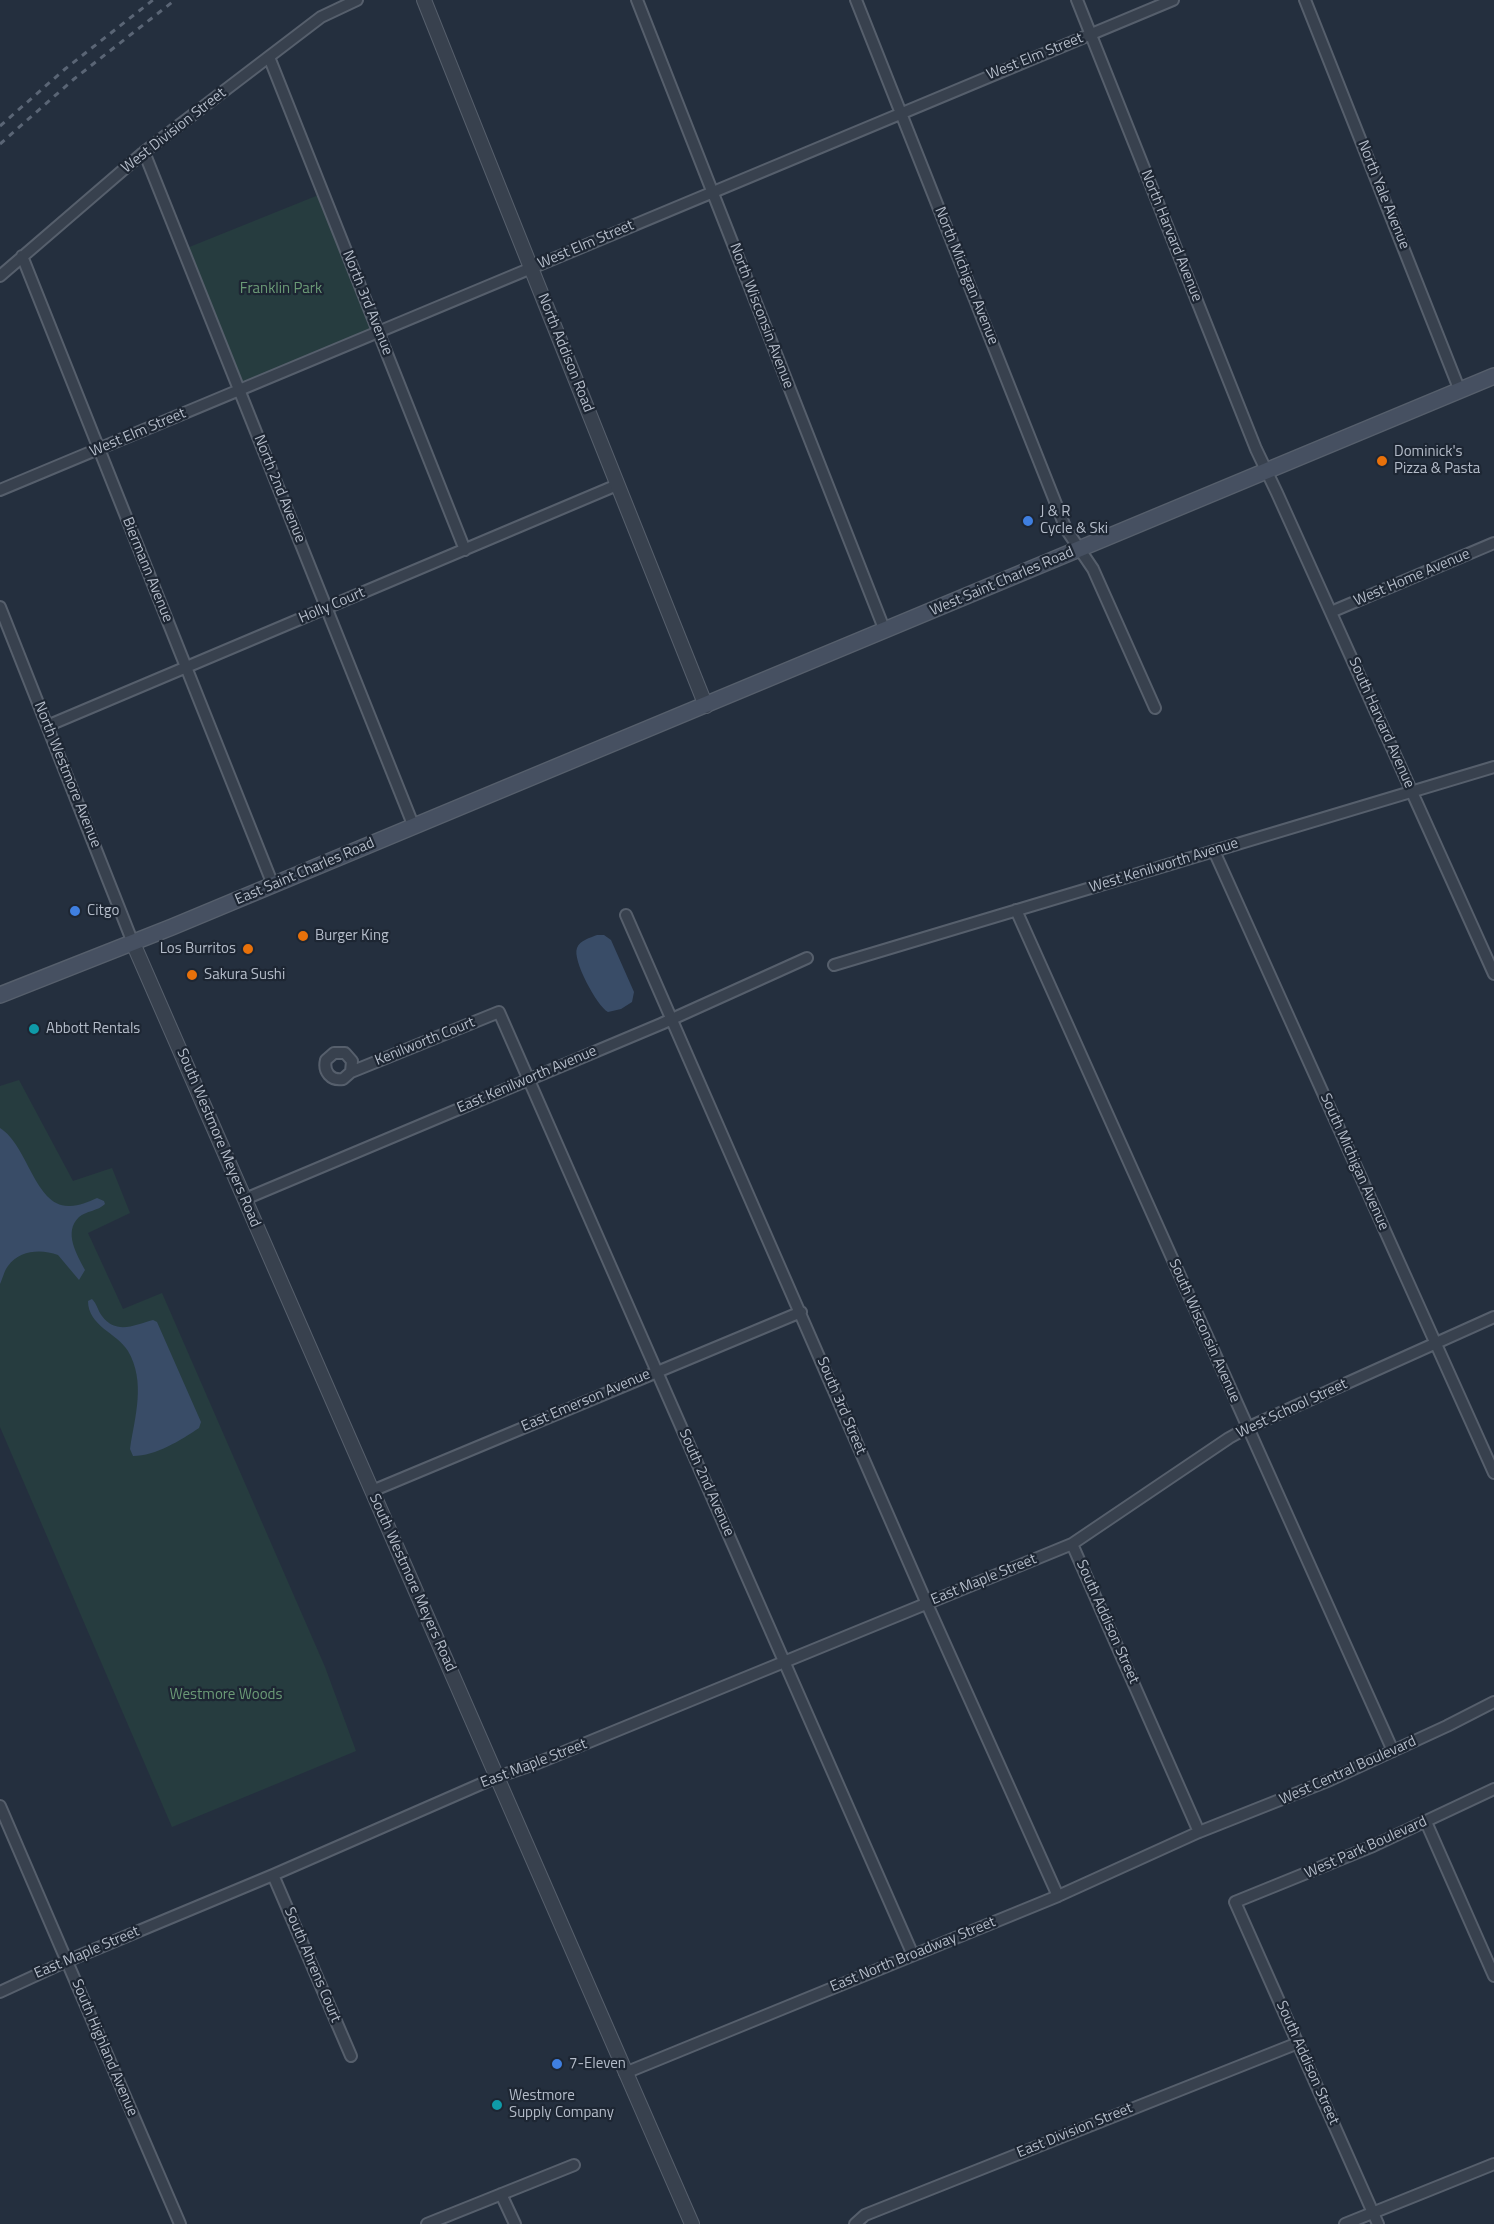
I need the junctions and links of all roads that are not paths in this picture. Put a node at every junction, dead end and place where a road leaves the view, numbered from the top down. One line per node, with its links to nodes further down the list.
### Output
1 (357, 0): 9 (street, West Division Street)
2 (424, 0): 14 (street, North Addison Road)
3 (637, 0): 12 (street, North Wisconsin Avenue)
4 (856, 0): 10 (street, North Michigan Avenue)
5 (1077, 0): 8 (street, North Harvard Avenue)
6 (1173, 0): 8 (street, West Elm Street)
7 (1305, 0): 18 (street, North Yale Avenue)
8 (1091, 34): 10 (street, West Elm Street); 21 (street, North Harvard Avenue)
9 (269, 57): 11 (street, West Division Street); 16 (street, North 3rd Avenue)
10 (901, 112): 12 (street, West Elm Street); 26 (street, North Michigan Avenue)
11 (144, 152): 13 (street, West Division Street); 19 (street, North 2nd Avenue)
12 (712, 192): 14 (street, West Elm Street); 30 (street, North Wisconsin Avenue)
13 (22, 256): 15 (street, West Division Street); 20 (street, Biermann Avenue)
14 (532, 268): 16 (street, West Elm Street); 22 (street, North Addison Road)
15 (0, 276)
16 (379, 333): 19 (street, West Elm Street); 25 (street, North 3rd Avenue)
17 (1494, 376): 18 (main road, West Saint Charles Road)
18 (1460, 390): 21 (main road, West Saint Charles Road)
19 (239, 391): 20 (street, West Elm Street); 28 (street, North 2nd Avenue)
20 (99, 449): 23 (street, West Elm Street); 31 (street, Biermann Avenue)
21 (1267, 471): 26 (main road, West Saint Charles Road); 29 (street, South Harvard Avenue)
22 (618, 485): 25 (street, Holly Court); 32 (street, North Addison Road)
23 (0, 490)
24 (1494, 543): 29 (street, West Home Avenue)
25 (465, 550): 28 (street, Holly Court)
26 (1079, 550): 30 (main road, West Saint Charles Road); 33 (street)
27 (0, 607): 34 (street, North Westmore Avenue)
28 (326, 608): 31 (street, Holly Court); 38 (street, North 2nd Avenue)
29 (1331, 612): 37 (street, South Harvard Avenue)
30 (885, 631): 32 (main road, West Saint Charles Road)
31 (186, 668): 34 (street, Holly Court); 40 (street, Biermann Avenue)
32 (705, 706): 35 (main road, West Saint Charles Road)
33 (1155, 708)
34 (47, 726): 43 (street, North Westmore Avenue)
35 (609, 745): 38 (main road, East Saint Charles Road)
36 (1494, 767): 37 (street, West Kenilworth Avenue)
37 (1412, 792): 39 (street, West Kenilworth Avenue); 46 (street, South Harvard Avenue)
38 (414, 826): 40 (main road, East Saint Charles Road)
39 (1214, 851): 41 (street, West Kenilworth Avenue); 55 (street, South Michigan Avenue)
40 (273, 885): 43 (main road, East Saint Charles Road)
41 (1016, 910): 45 (street, West Kenilworth Avenue); 57 (street, South Wisconsin Avenue)
42 (626, 915): 49 (street, South 3rd Street)
43 (133, 943): 47 (main road, East Saint Charles Road); 52 (street, South Westmore Meyers Road)
44 (807, 958): 49 (street, East Kenilworth Avenue)
45 (834, 965)
46 (1494, 974)
47 (0, 995)
48 (499, 1012): 50 (street, Kenilworth Court); 51 (street, South 2nd Avenue)
49 (672, 1019): 51 (street, East Kenilworth Avenue); 53 (street, South 3rd Street)
50 (351, 1072)
51 (528, 1079): 52 (street, East Kenilworth Avenue); 56 (street, South 2nd Avenue)
52 (245, 1199): 59 (street, South Westmore Meyers Road)
53 (801, 1312): 56 (street, East Emerson Avenue); 61 (street, South 3rd Street)
54 (1494, 1317): 55 (street, West School Street)
55 (1436, 1343): 57 (street, West School Street); 58 (street, South Michigan Avenue)
56 (658, 1372): 59 (street, East Emerson Avenue); 62 (street, South 2nd Avenue)
57 (1247, 1428): 60 (street, West School Street); 64 (street, South Wisconsin Avenue)
58 (1494, 1473)
59 (372, 1491): 65 (street, South Westmore Meyers Road)
60 (1072, 1544): 61 (street, East Maple Street); 69 (street, South Addison Street)
61 (927, 1604): 62 (street, East Maple Street); 71 (street, South 3rd Street)
62 (785, 1663): 65 (street, East Maple Street); 73 (street, South 2nd Avenue)
63 (1494, 1702): 64 (street, West Central Boulevard)
64 (1393, 1751): 69 (street, West Central Boulevard)
65 (497, 1777): 70 (street, East Maple Street); 79 (street, South Westmore Meyers Road)
66 (1494, 1789): 68 (street, West Park Boulevard)
67 (0, 1806): 74 (street, South Highland Avenue)
68 (1426, 1822): 72 (street, West Park Boulevard); 75 (street)
69 (1199, 1832): 71 (street, East North Broadway Street)
70 (273, 1875): 74 (street, East Maple Street); 78 (street, South Ahrens Court)
71 (1058, 1896): 73 (street, East North Broadway Street)
72 (1235, 1902): 77 (street, South Addison Street)
73 (913, 1955): 79 (street, East North Broadway Street)
74 (67, 1961): 76 (street, East Maple Street); 84 (street, South Highland Avenue)
75 (1494, 1976)
76 (0, 1992)
77 (1298, 2043): 83 (street, South Addison Street); 88 (street, East Division Street)
78 (351, 2056)
79 (625, 2073): 87 (street, South Westmore Meyers Road)
80 (574, 2164): 82 (street)
81 (1494, 2164): 83 (street)
82 (501, 2194): 85 (street); 86 (street)
83 (1373, 2213): 89 (street); 90 (street, South Addison Street)
84 (180, 2224)
85 (427, 2224)
86 (515, 2224)
87 (692, 2224)
88 (855, 2224)
89 (1345, 2224)
90 (1378, 2224)

